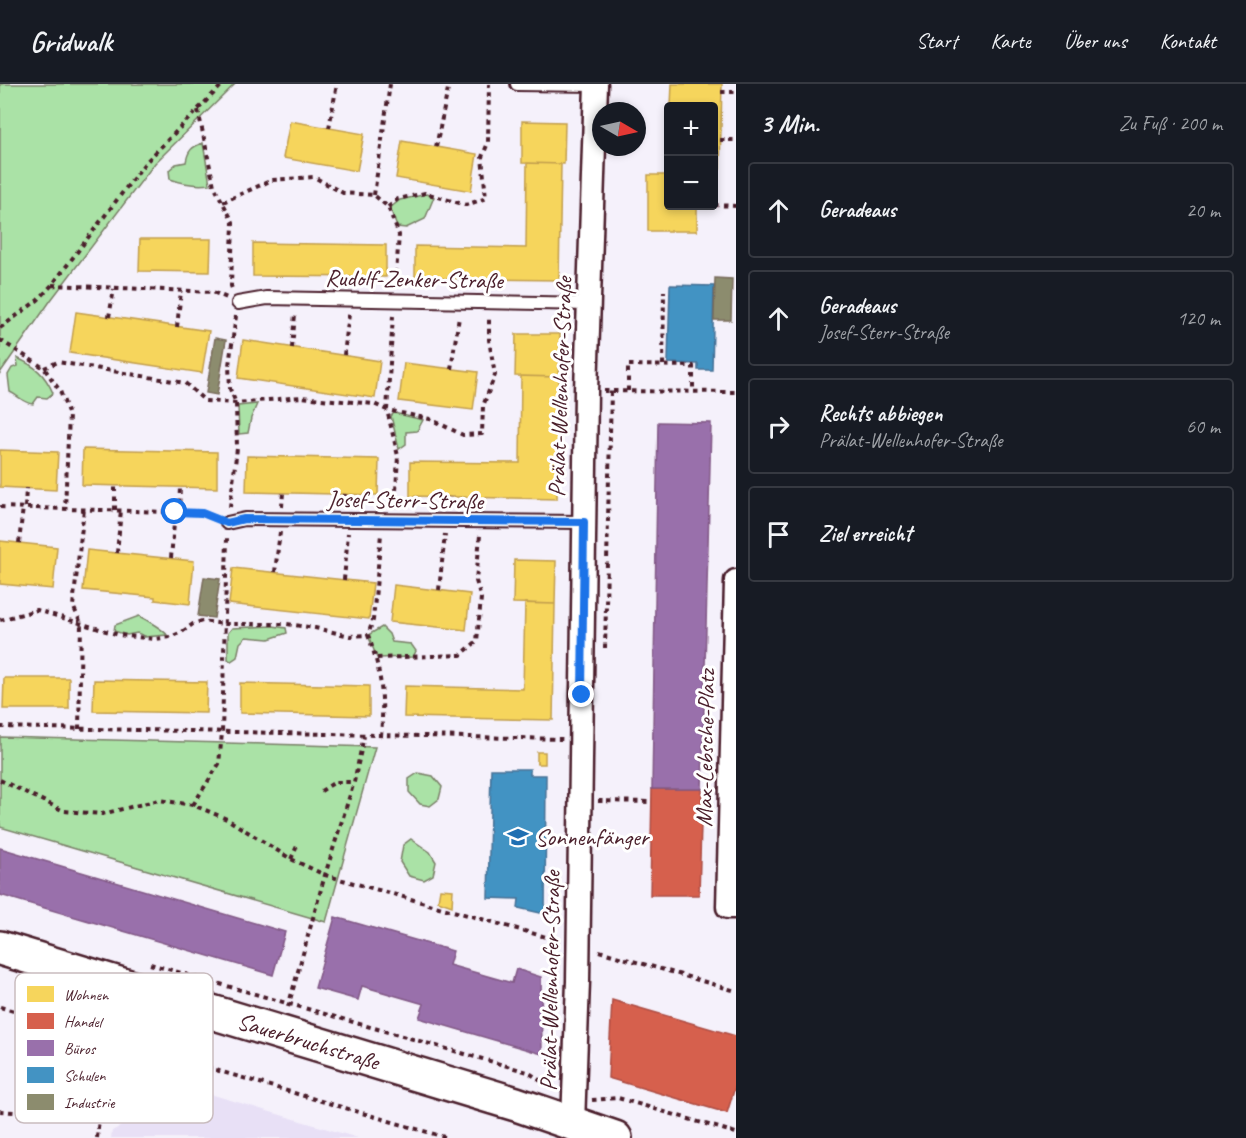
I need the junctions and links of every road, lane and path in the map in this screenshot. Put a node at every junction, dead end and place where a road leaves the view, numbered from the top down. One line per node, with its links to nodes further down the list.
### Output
1 (223, 84): 10 (path)
2 (337, 84): 11 (path)
3 (390, 84): 15 (path)
4 (449, 84): 14 (path)
5 (489, 84): 18 (path)
6 (517, 84): 7 (lane)
7 (596, 85): 28 (street, Prälat-Wellenhofer-Straße)
8 (722, 92): 9 (path)
9 (736, 92)
10 (198, 110): 19 (path); 27 (path)
11 (329, 128)
12 (720, 140): 13 (path)
13 (736, 140)
14 (436, 147)
15 (374, 195)
16 (718, 205): 17 (path)
17 (736, 206)
18 (388, 207)
19 (52, 285): 20 (path); 31 (path)
20 (114, 289): 21 (path); 29 (path)
21 (181, 291): 27 (path); 30 (path)
22 (664, 291): 35 (path)
23 (297, 298): 24 (lane, Rudolf-Zenker-Straße); 27 (lane, Rudolf-Zenker-Straße); 33 (path)
24 (351, 299): 25 (lane, Rudolf-Zenker-Straße); 34 (path)
25 (462, 301): 26 (lane, Rudolf-Zenker-Straße); 37 (path)
26 (490, 301): 28 (lane, Rudolf-Zenker-Straße); 42 (path)
27 (238, 303): 42 (path)
28 (590, 304): 38 (street, Prälat-Wellenhofer-Straße)
29 (110, 317)
30 (177, 327)
31 (0, 328)
32 (0, 340): 36 (path)
33 (292, 348)
34 (344, 355)
35 (663, 366): 39 (path); 40 (path)
36 (44, 368): 42 (path); 49 (path)
37 (451, 369)
38 (586, 391): 39 (path); 59 (street, Prälat-Wellenhofer-Straße)
39 (628, 391): 40 (path)
40 (693, 392): 41 (path)
41 (736, 392)
42 (236, 404): 60 (path)
43 (115, 486): 51 (path)
44 (180, 487): 53 (path)
45 (26, 488): 48 (path)
46 (450, 497): 57 (path)
47 (0, 507): 48 (path)
48 (24, 507): 49 (path); 61 (path)
49 (65, 508): 50 (path)
50 (84, 509): 51 (path); 69 (path)
51 (114, 510): 52 (path)
52 (121, 510): 53 (path); 62 (path)
53 (177, 512): 60 (path); 63 (path)
54 (282, 519): 55 (lane, Josef-Sterr-Straße); 60 (lane, Josef-Sterr-Straße); 64 (path)
55 (349, 521): 56 (lane, Josef-Sterr-Straße); 65 (path)
56 (383, 521): 57 (lane, Josef-Sterr-Straße); 71 (path)
57 (446, 522): 58 (lane, Josef-Sterr-Straße); 67 (path)
58 (481, 522): 59 (lane, Josef-Sterr-Straße); 72 (path)
59 (584, 522): 78 (street, Prälat-Wellenhofer-Straße)
60 (227, 523): 70 (path)
61 (19, 543)
62 (117, 553)
63 (171, 558)
64 (275, 572)
65 (344, 580)
66 (736, 581): 88 (street, Max-Lebsche-Platz)
67 (439, 590)
68 (0, 620): 69 (path)
69 (81, 623): 70 (path); 74 (path)
70 (224, 624): 71 (path); 75 (path)
71 (368, 635): 72 (path)
72 (377, 658): 77 (path)
73 (0, 727): 74 (path)
74 (78, 729): 75 (path)
75 (222, 732): 76 (path); 84 (path)
76 (364, 736): 77 (path); 80 (path)
77 (381, 736): 78 (path)
78 (582, 740): 82 (street, Prälat-Wellenhofer-Straße)
79 (0, 780): 84 (path)
80 (354, 782): 81 (path); 87 (path)
81 (321, 791)
82 (581, 801): 83 (path); 89 (street, Prälat-Wellenhofer-Straße)
83 (652, 802)
84 (193, 805): 86 (path)
85 (298, 844): 86 (path)
86 (291, 859): 87 (path)
87 (325, 876): 89 (path); 99 (path)
88 (736, 908)
89 (579, 946): 95 (path); 102 (street, Prälat-Wellenhofer-Straße)
90 (0, 948): 92 (street, Sauerbruchstraße)
91 (144, 962): 93 (path)
92 (100, 973)
93 (171, 973)
94 (213, 990): 99 (path)
95 (736, 991)
96 (213, 1001): 99 (street, Sauerbruchstraße)
97 (0, 1007): 98 (path)
98 (15, 1011)
99 (285, 1019): 102 (street, Sauerbruchstraße); 102 (path)
100 (213, 1068): 107 (path)
101 (0, 1111): 103 (path)
102 (574, 1111): 105 (path); 108 (street, Sauerbruchstraße)
103 (15, 1112)
104 (99, 1123): 106 (path)
105 (736, 1133)
106 (97, 1138)
107 (448, 1138)
108 (615, 1138)

